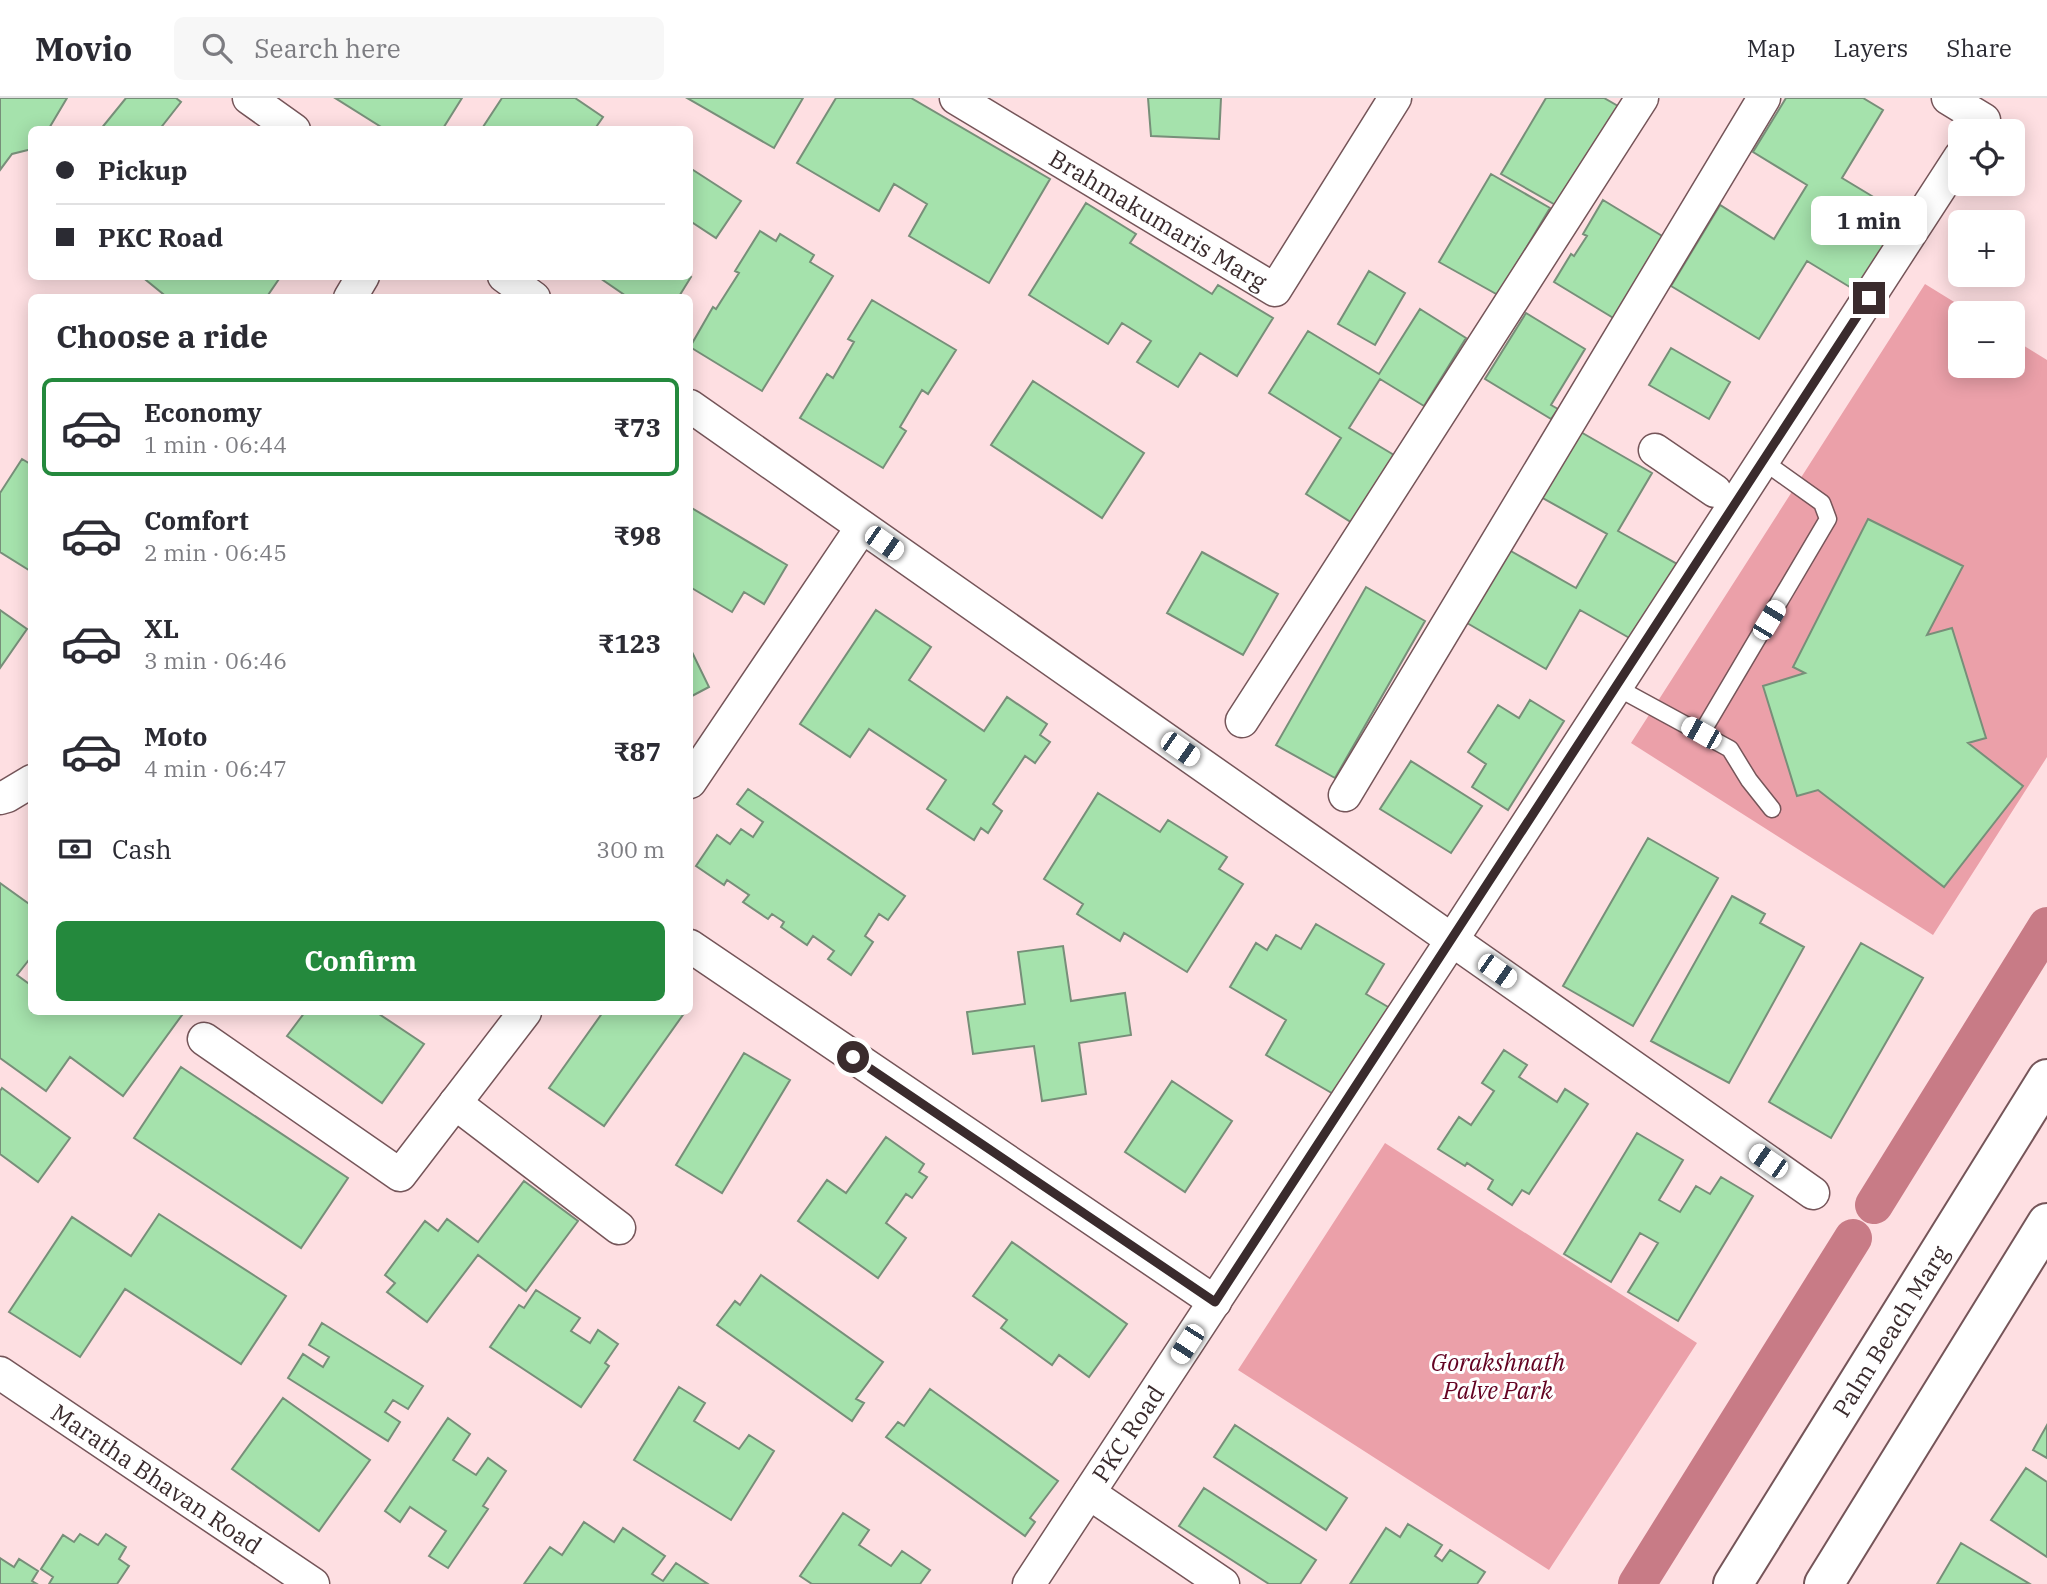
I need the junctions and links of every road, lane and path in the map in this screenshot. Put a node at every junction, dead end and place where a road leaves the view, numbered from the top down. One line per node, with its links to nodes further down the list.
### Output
1 (249, 98): 8 (street)
2 (956, 98): 3 (street, Brahmakumaris Marg)
3 (1395, 98)
4 (1642, 98): 18 (street)
5 (1764, 98): 22 (street)
6 (1948, 98): 7 (street)
7 (1986, 116)
8 (288, 126)
9 (1948, 176): 14 (street, PKC Road)
10 (509, 280): 11 (street)
11 (529, 294)
12 (693, 408): 16 (street)
13 (1655, 450): 15 (street)
14 (1763, 461): 17 (street, PKC Road); 19 (lane)
15 (1715, 491)
16 (862, 527): 20 (street); 25 (street)
17 (1616, 687): 19 (lane); 25 (street, PKC Road)
18 (1242, 720)
19 (1701, 733): 24 (lane)
20 (693, 778)
21 (28, 783): 23 (street)
22 (1345, 794)
23 (0, 797)
24 (1772, 809)
25 (1452, 940): 31 (street); 34 (street, PKC Road)
26 (693, 949): 34 (street)
27 (523, 1015): 30 (street)
28 (204, 1039): 30 (street)
29 (2047, 1079): 40 (main road, Palm Beach Marg)
30 (455, 1103): 33 (street)
31 (1813, 1192)
32 (2047, 1223): 41 (main road)
33 (620, 1228)
34 (1215, 1302): 36 (street, PKC Road)
35 (0, 1373): 37 (street, Maratha Bhavan Road)
36 (1089, 1493): 38 (street, PKC Road); 39 (street)
37 (313, 1584)
38 (1029, 1584)
39 (1223, 1584)
40 (1733, 1584)
41 (1824, 1584)

